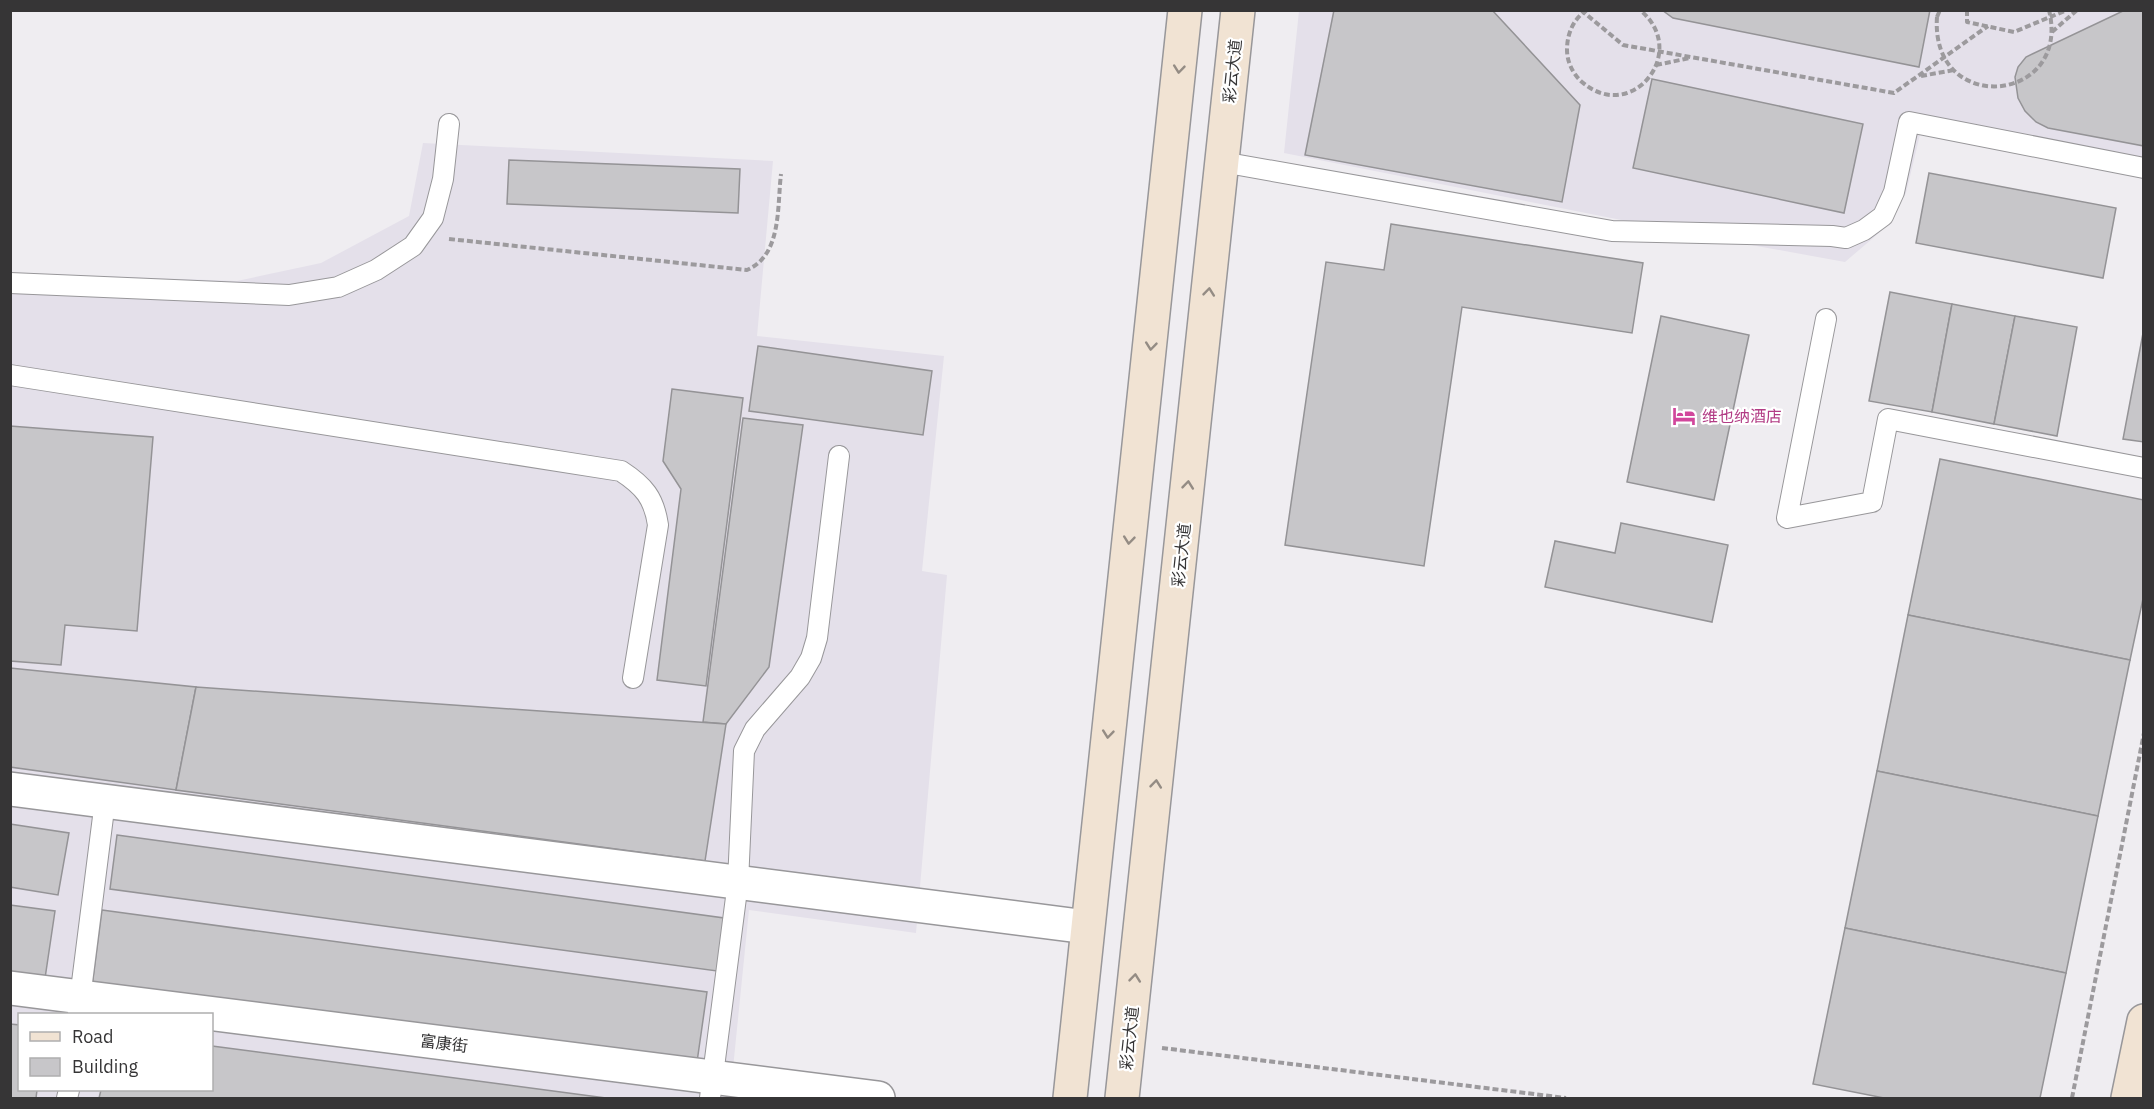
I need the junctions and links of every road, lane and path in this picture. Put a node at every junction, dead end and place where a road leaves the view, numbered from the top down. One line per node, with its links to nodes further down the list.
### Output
1 (1185, 10): 32 (main road, one-way to 32)
2 (1238, 10): 18 (main road, 彩云大道)
3 (1581, 10): 13 (path)
4 (1587, 10): 14 (path, bridge)
5 (1640, 10): 14 (path, bridge)
6 (1940, 10): 15 (path, bridge)
7 (1968, 10): 11 (path)
8 (2049, 10): 12 (path, bridge)
9 (2067, 10): 11 (path)
10 (2077, 10): 12 (path)
11 (1988, 26): 16 (path)
12 (2052, 32): 15 (path, bridge)
13 (1694, 57): 14 (path); 16 (path)
14 (1656, 65)
15 (1954, 70): 16 (path)
16 (1918, 76)
17 (449, 123): 21 (lane)
18 (1222, 162): 19 (lane); 38 (main road, 彩云大道, one-way to 18)
19 (2144, 168)
20 (780, 174): 21 (path)
21 (420, 236): 22 (lane)
22 (10, 283)
23 (1826, 319): 26 (lane)
24 (10, 375): 27 (lane)
25 (839, 456): 31 (lane)
26 (2144, 468)
27 (633, 678)
28 (2144, 733): 44 (path)
29 (10, 789): 30 (street)
30 (105, 801): 31 (street); 34 (lane)
31 (738, 882): 32 (street); 39 (lane)
32 (1087, 927): 41 (main road)
33 (10, 988): 34 (street, 富康街)
34 (79, 1006): 35 (street, 富康街)
35 (133, 1013)
36 (2144, 1021): 45 (main road)
37 (213, 1023): 39 (street, 富康街)
38 (1128, 1044): 42 (main road, 彩云大道); 43 (path)
39 (712, 1088): 40 (street, 富康街)
40 (878, 1098)
41 (1070, 1098)
42 (1122, 1098)
43 (1566, 1098)
44 (2072, 1098)
45 (2128, 1098)

